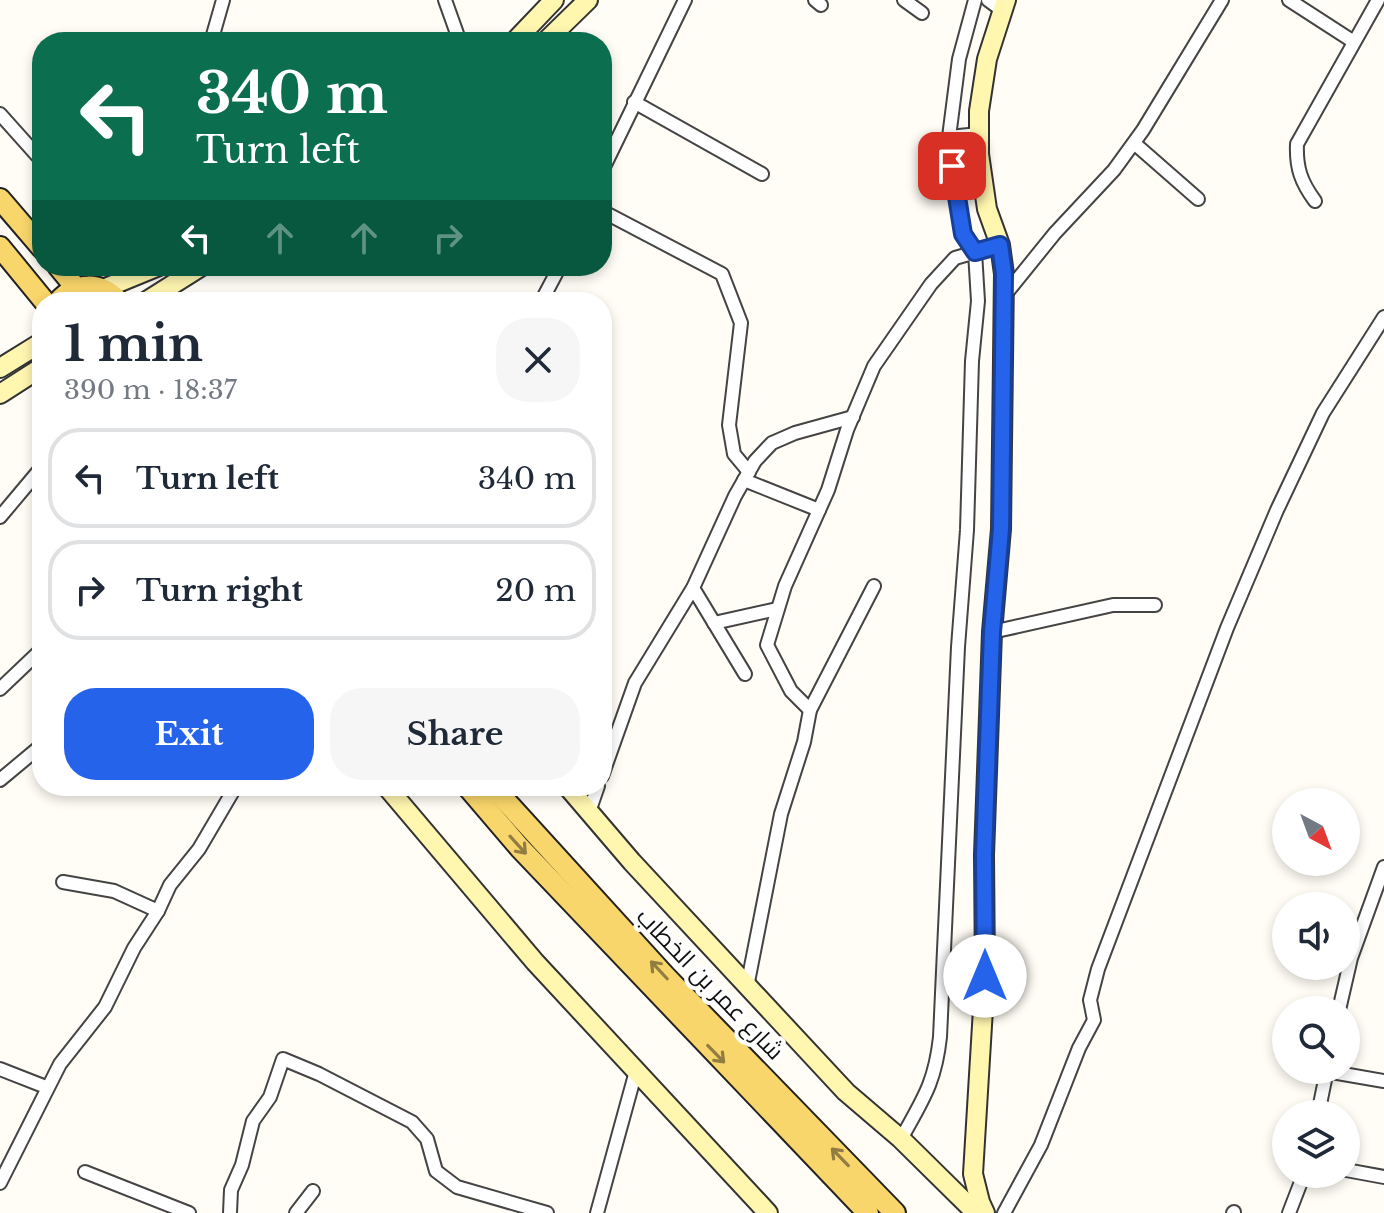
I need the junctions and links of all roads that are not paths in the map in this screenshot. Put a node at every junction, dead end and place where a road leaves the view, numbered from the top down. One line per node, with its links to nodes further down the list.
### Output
1 (223, 0): 13 (street)
2 (445, 0): 14 (street)
3 (554, 0): 15 (street)
4 (588, 0): 16 (street)
5 (685, 0): 18 (street)
6 (904, 0): 12 (street)
7 (975, 0): 21 (street)
8 (1222, 0): 22 (street)
9 (1289, 0): 17 (street)
10 (1378, 0): 17 (street)
11 (999, 4): 20 (street)
12 (922, 13)
13 (214, 32)
14 (456, 32)
15 (524, 32)
16 (555, 32)
17 (1354, 42): 28 (street)
18 (634, 102): 23 (street); 25 (street)
19 (0, 114): 24 (street)
20 (979, 134): 21 (street); 31 (street)
21 (949, 137): 33 (street)
22 (1134, 143): 27 (street); 43 (street)
23 (612, 149)
24 (32, 150)
25 (762, 174)
26 (0, 199): 30 (main road)
27 (1198, 199)
28 (1315, 201)
29 (612, 216): 50 (street)
30 (32, 236)
31 (1000, 245): 33 (street); 43 (street)
32 (0, 247): 38 (main road)
33 (975, 252): 49 (street); 84 (street)
34 (66, 276): 37 (main road)
35 (142, 276): 41 (street)
36 (187, 276): 42 (street)
37 (76, 288): 39 (main road); 40 (main road)
38 (37, 292)
39 (68, 292)
40 (104, 292)
41 (116, 292)
42 (164, 292)
43 (1004, 296): 59 (street)
44 (1384, 317): 101 (street)
45 (32, 348): 46 (street)
46 (0, 368)
47 (32, 373): 48 (street)
48 (0, 394)
49 (853, 417): 50 (street); 52 (street)
50 (747, 476): 52 (street); 55 (street)
51 (32, 479): 53 (street)
52 (819, 510): 57 (street)
53 (0, 517)
54 (874, 586): 63 (street)
55 (693, 588): 58 (street); 64 (street)
56 (1155, 605): 59 (street)
57 (777, 609): 58 (street); 63 (street)
58 (714, 623): 61 (street)
59 (992, 632): 100 (street)
60 (32, 659): 62 (street)
61 (745, 674)
62 (0, 689)
63 (810, 710): 77 (street)
64 (612, 748)
65 (32, 753): 66 (street)
66 (0, 780)
67 (230, 796): 76 (street)
68 (394, 796): 80 (street)
69 (476, 796): 97 (main road, شارع عمر بن الخطاب, one-way to 97)
70 (501, 796): 98 (main road, شارع عمر بن الخطاب, one-way to 70)
71 (575, 796): 73 (street)
72 (595, 796): 73 (street)
73 (589, 812): 77 (street)
74 (1384, 867): 78 (street)
75 (63, 882): 76 (street)
76 (158, 911): 83 (street)
77 (747, 988): 84 (street)
78 (1342, 996)
79 (0, 1069): 83 (street)
80 (636, 1071): 95 (street); 96 (street)
81 (1360, 1076): 82 (street)
82 (1384, 1079)
83 (46, 1087): 88 (street)
84 (901, 1139): 99 (street)
85 (85, 1172): 91 (street)
86 (1360, 1173): 87 (street)
87 (1384, 1177)
88 (0, 1183)
89 (1299, 1188): 102 (street)
90 (313, 1191): 93 (street)
91 (189, 1213)
92 (230, 1213): 94 (street)
93 (296, 1213)
94 (547, 1213)
95 (597, 1213)
96 (768, 1213)
97 (868, 1213)
98 (895, 1213)
99 (976, 1213)
100 (985, 1213)
101 (1004, 1213)
102 (1289, 1213)

